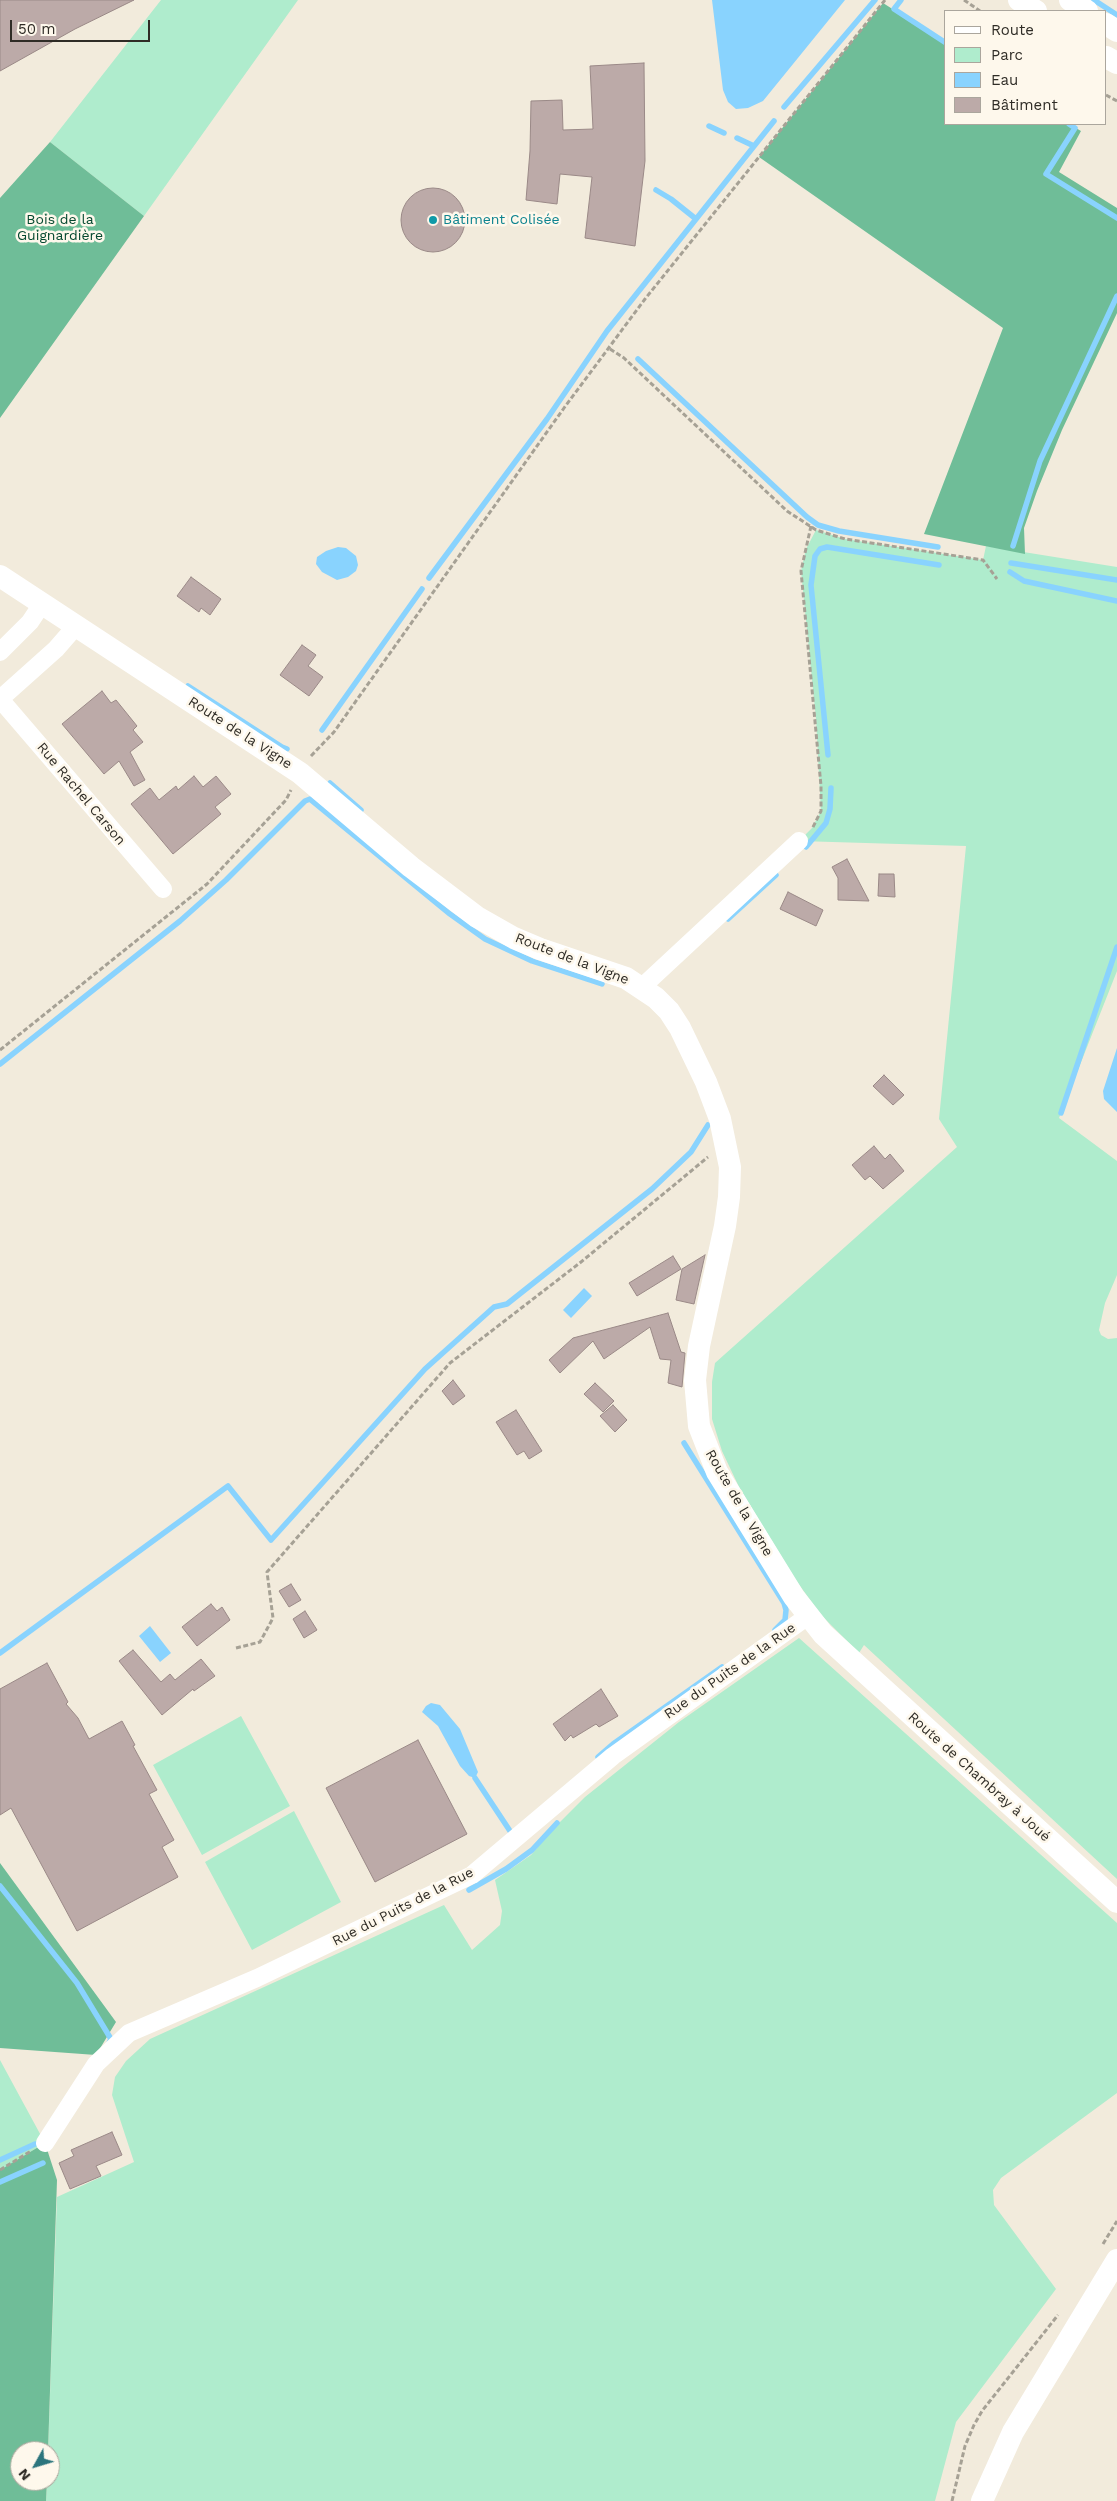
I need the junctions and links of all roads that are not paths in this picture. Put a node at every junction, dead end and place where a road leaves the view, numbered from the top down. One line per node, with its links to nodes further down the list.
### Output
1 (1019, 0): 3 (street)
2 (1070, 0): 4 (street)
3 (1034, 10)
4 (1085, 10)
5 (0, 576): 6 (street)
6 (42, 604): 7 (street); 8 (street)
7 (76, 626): 9 (street); 12 (street, Route de la Vigne)
8 (0, 652)
9 (0, 699): 11 (street, Rue Rachel Carson)
10 (799, 842): 12 (street)
11 (162, 889)
12 (642, 987): 13 (street, Route de la Vigne)
13 (808, 1616): 14 (street, Route de la Vigne); 16 (street, Rue du Puits de la Rue)
14 (841, 1651): 15 (street, Route de Chambray à Joué)
15 (1117, 1902)
16 (45, 2143)
17 (1109, 2255): 18 (street)
18 (982, 2501)

